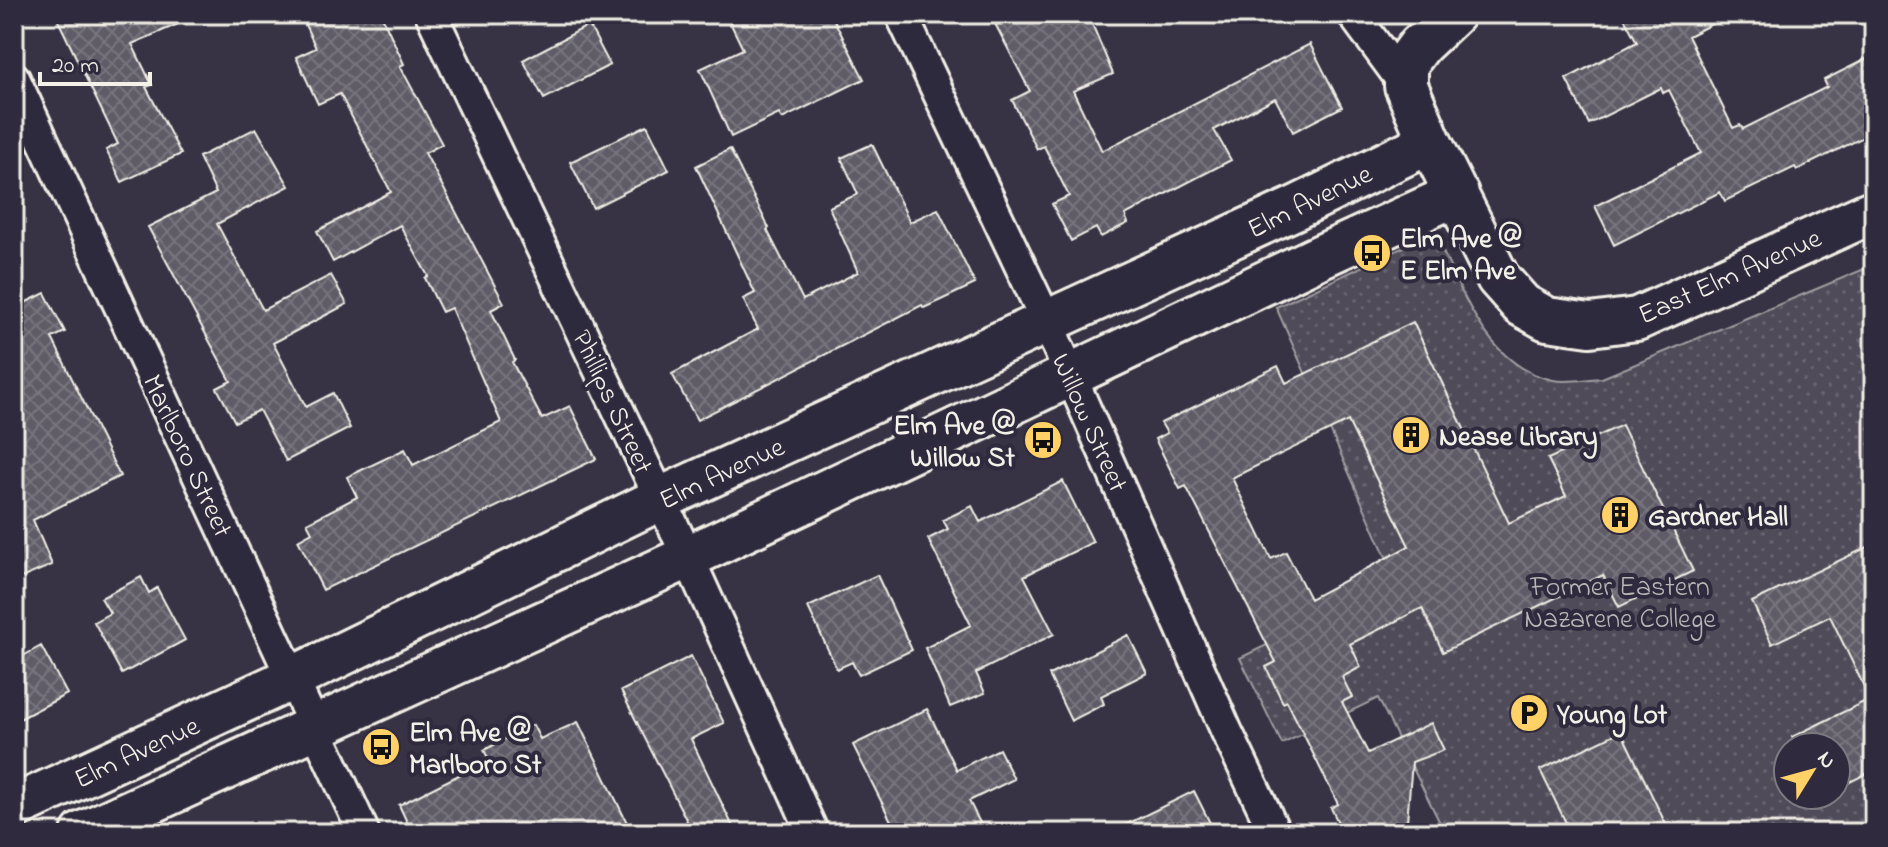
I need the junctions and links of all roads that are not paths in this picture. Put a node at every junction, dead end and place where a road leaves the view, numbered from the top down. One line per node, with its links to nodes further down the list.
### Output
1 (431, 14): 12 (street, Phillips Street)
2 (901, 14): 10 (street, Willow Street)
3 (1353, 14): 6 (street)
4 (1453, 14): 6 (street)
5 (14, 78): 14 (street, Marlboro Street)
6 (1406, 86): 7 (street, East Elm Avenue)
7 (1430, 142): 8 (street, East Elm Avenue); 10 (street, Elm Avenue)
8 (1457, 194): 9 (street, East Elm Avenue); 11 (street, Elm Avenue)
9 (1874, 211)
10 (1047, 322): 11 (street, Willow Street); 12 (street, Elm Avenue)
11 (1070, 376): 13 (street, Elm Avenue); 20 (street, Willow Street)
12 (660, 499): 13 (street, Phillips Street); 14 (street, Elm Avenue)
13 (688, 557): 15 (street, Elm Avenue); 19 (street, Phillips Street)
14 (293, 678): 15 (street, Marlboro Street); 16 (street, Elm Avenue)
15 (316, 727): 17 (street, Elm Avenue); 18 (street, Marlboro Street)
16 (14, 807)
17 (83, 833)
18 (364, 833)
19 (813, 833)
20 (1275, 833)

